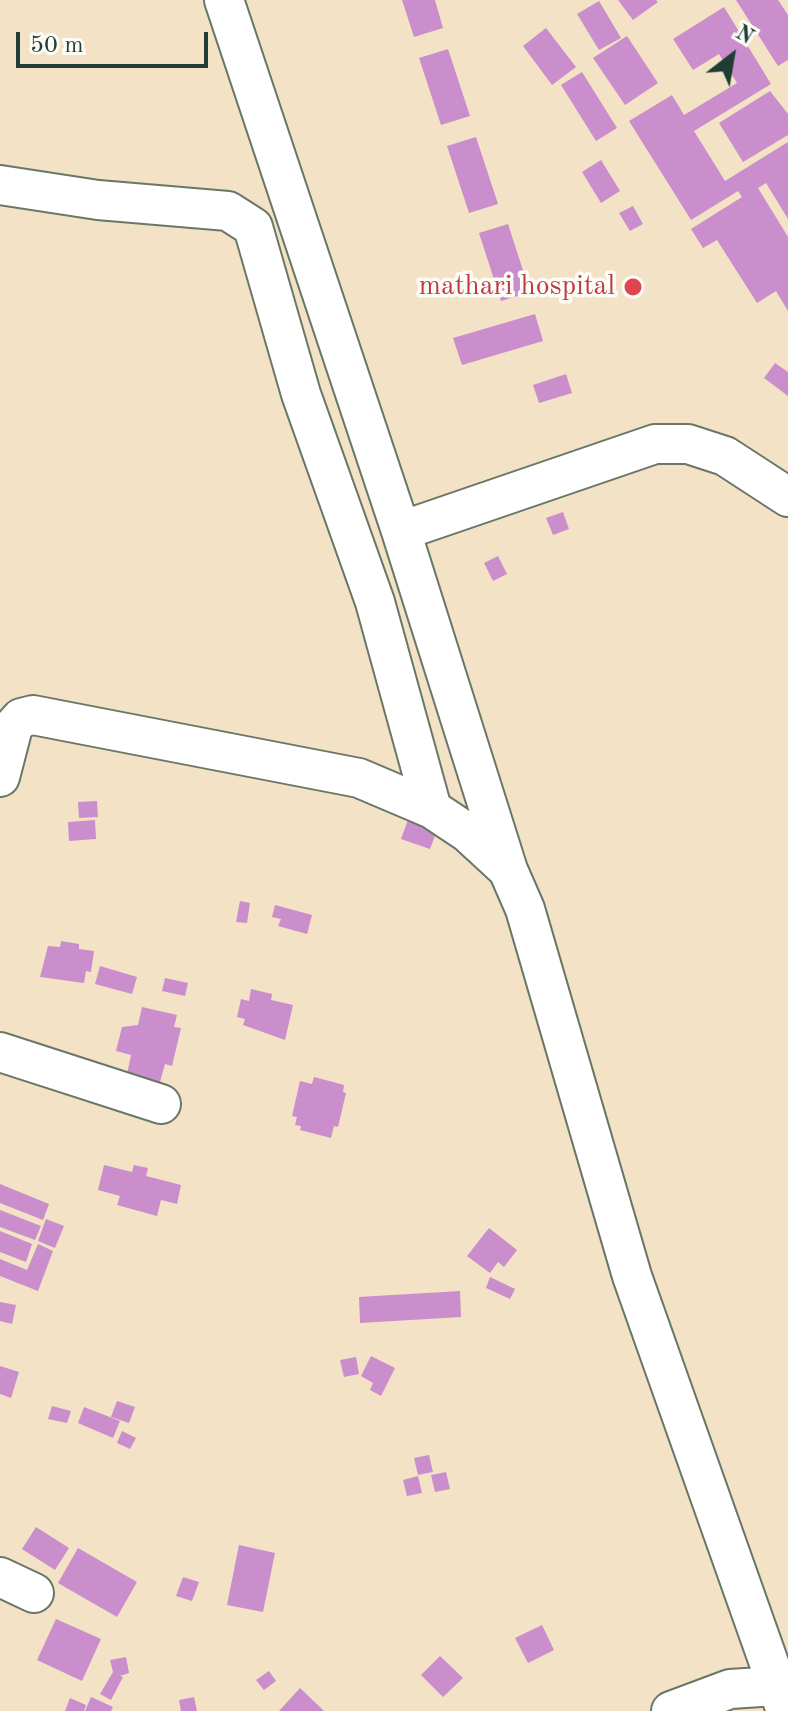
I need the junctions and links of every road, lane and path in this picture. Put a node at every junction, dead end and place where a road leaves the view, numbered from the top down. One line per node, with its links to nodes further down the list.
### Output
1 (224, 0): 4 (street)
2 (0, 185): 6 (street)
3 (788, 497): 4 (street)
4 (401, 531): 7 (street)
5 (0, 777): 6 (street)
6 (432, 809): 7 (street)
7 (508, 870): 12 (street)
8 (0, 1052): 9 (street)
9 (161, 1104)
10 (0, 1577): 11 (street)
11 (34, 1593)
12 (771, 1703): 13 (street)
13 (671, 1711)

